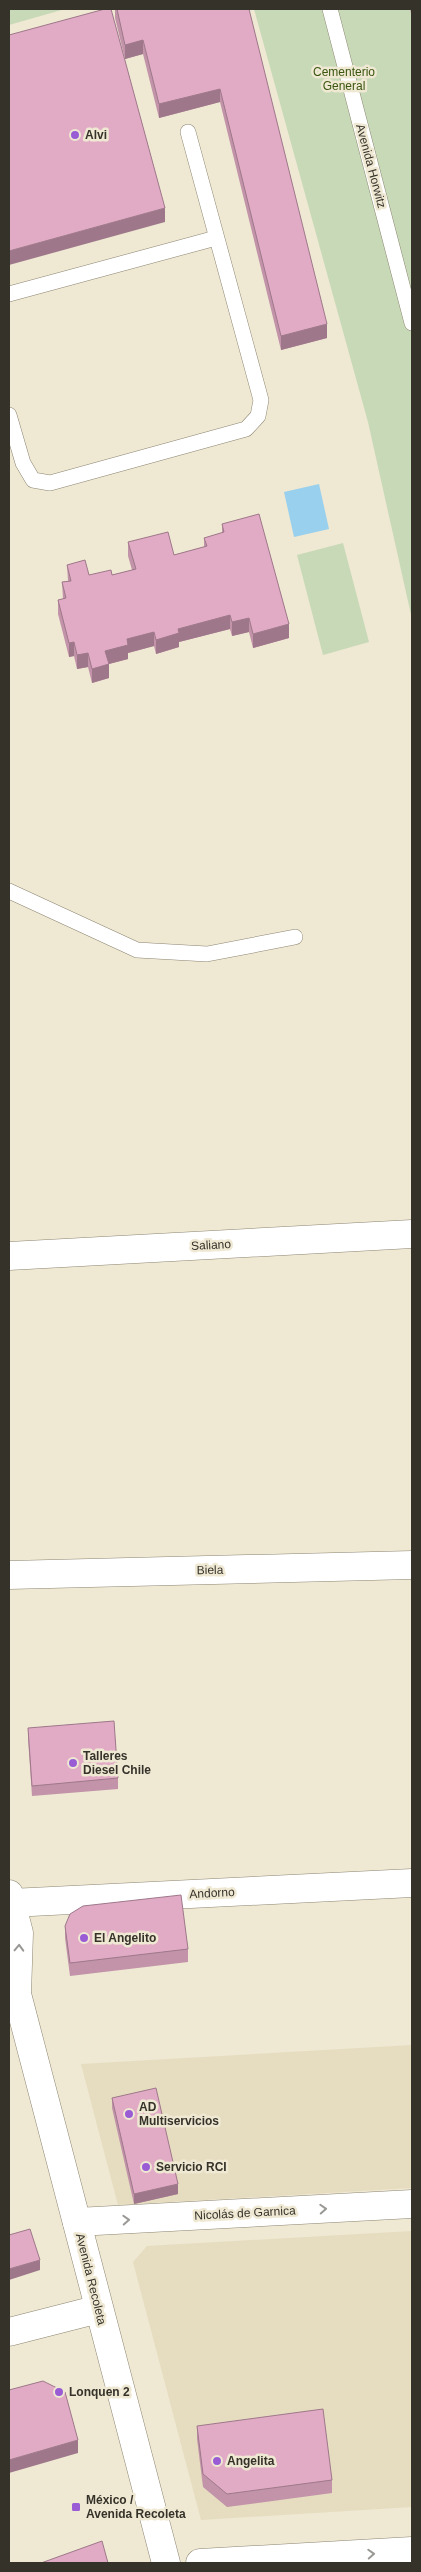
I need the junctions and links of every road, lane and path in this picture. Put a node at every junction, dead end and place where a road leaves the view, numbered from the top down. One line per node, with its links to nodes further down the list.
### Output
1 (330, 9): 5 (lane, Avenida Horwitz)
2 (188, 132): 3 (lane)
3 (216, 238): 4 (lane); 6 (lane)
4 (9, 294)
5 (412, 323)
6 (9, 415)
7 (9, 891): 8 (lane)
8 (295, 937)
9 (412, 1234): 10 (street, Saliano)
10 (9, 1256)
11 (412, 1565): 12 (street, Biela)
12 (9, 1575)
13 (412, 1883): 14 (street, Andorno)
14 (10, 1899): 15 (street, Avenida Recoleta, one-way to 14)
15 (13, 1988): 16 (street, Avenida Recoleta)
16 (17, 2022): 18 (street, Avenida Recoleta)
17 (412, 2204): 18 (street, Nicolás de Garnica, one-way to 17)
18 (77, 2222): 19 (street, Avenida Recoleta)
19 (99, 2309): 20 (street); 22 (street, Avenida Recoleta)
20 (9, 2332)
21 (412, 2551): 23 (street, one-way to 21)
22 (166, 2563)
23 (200, 2563)

